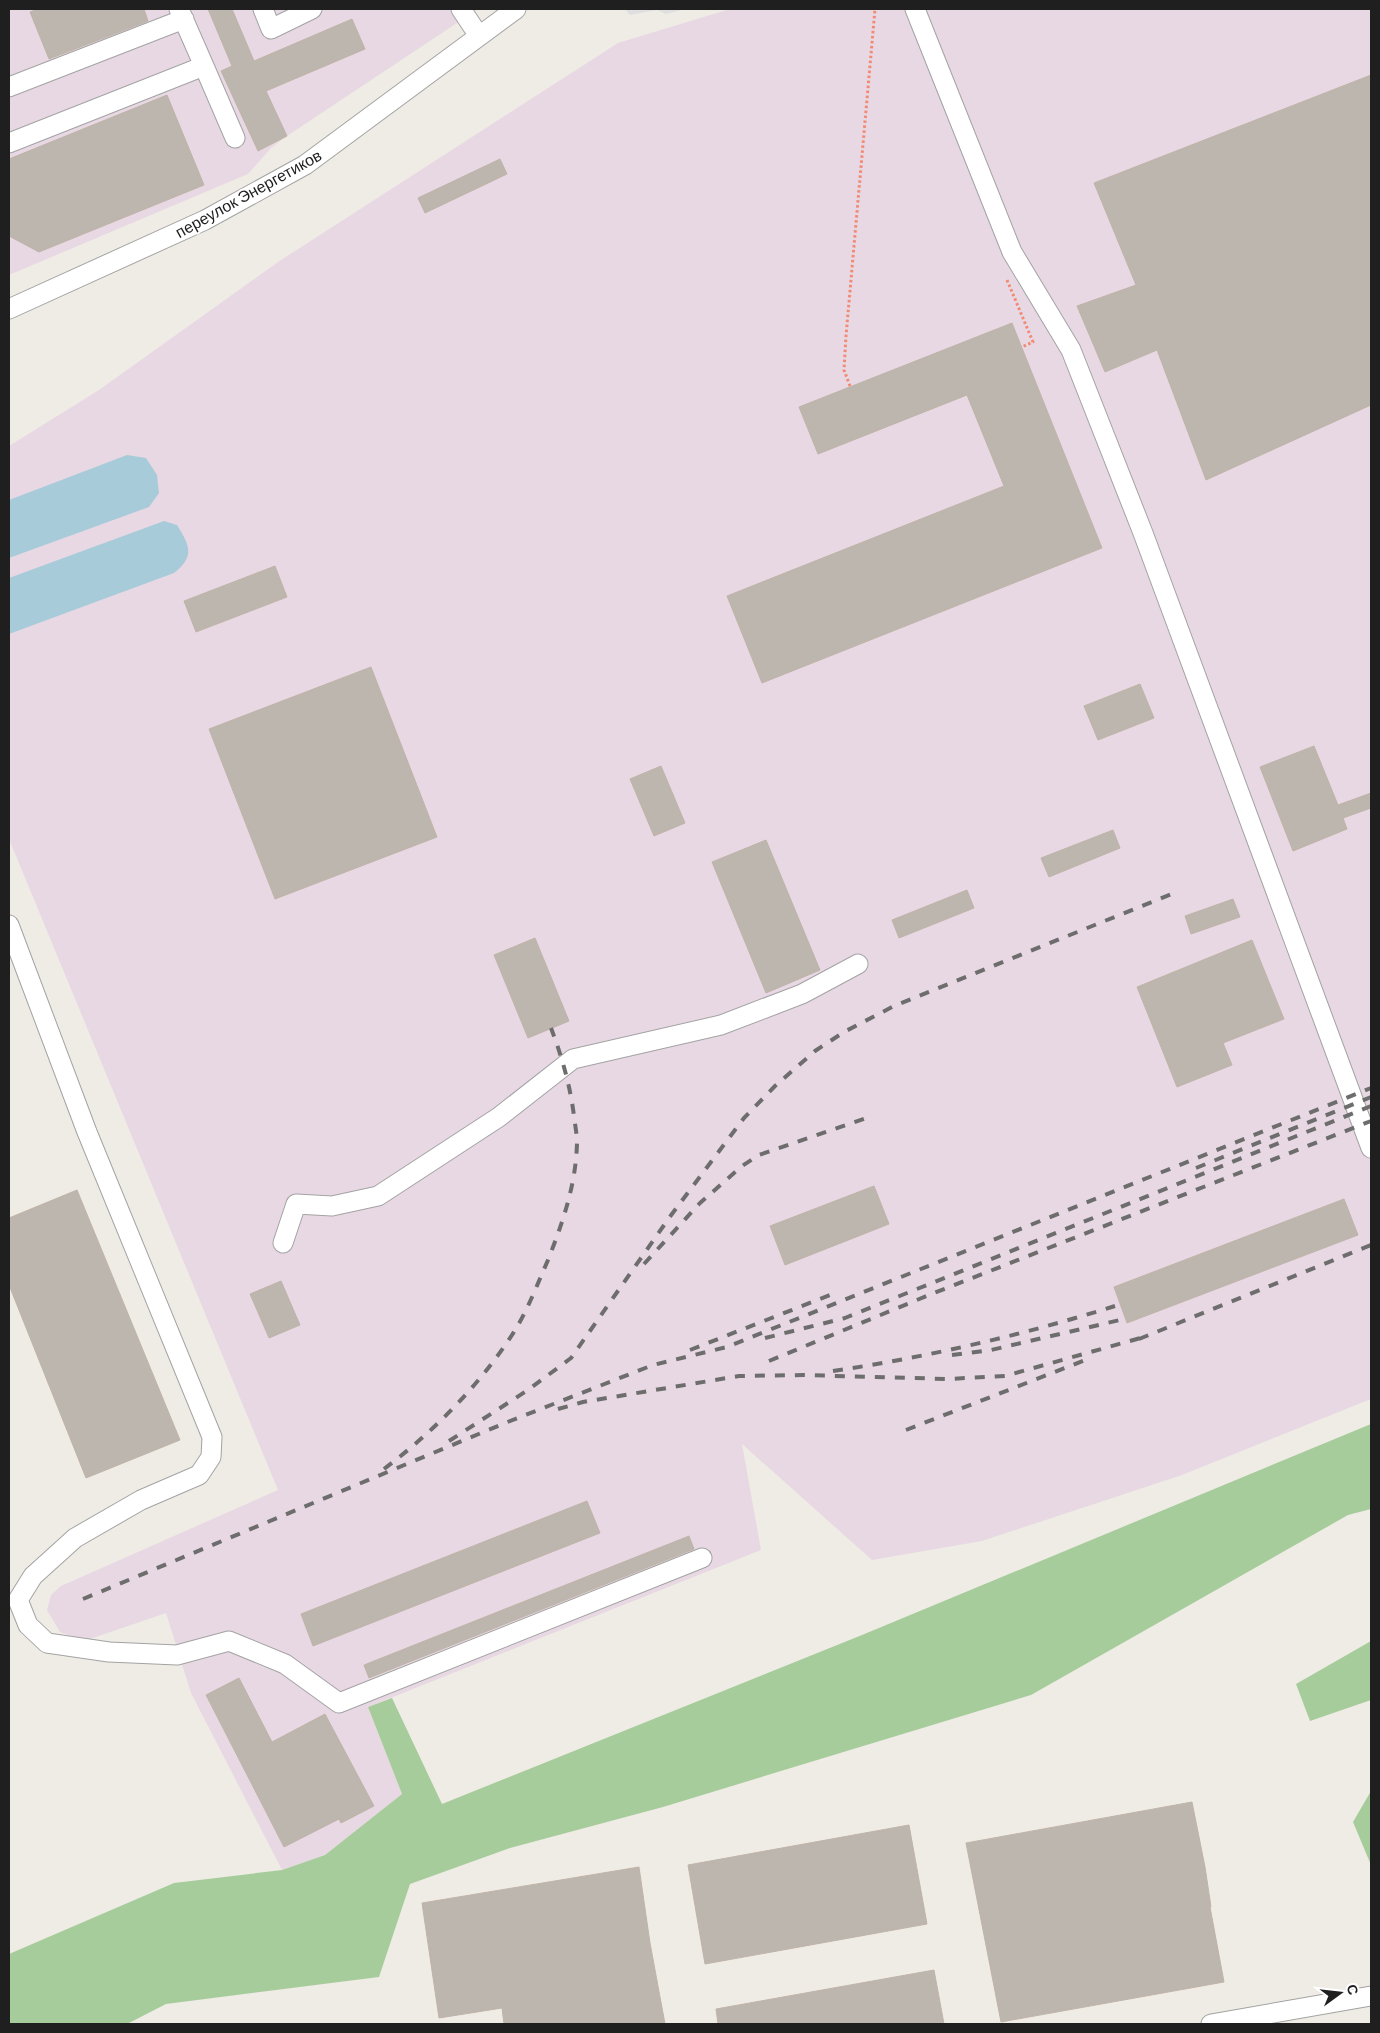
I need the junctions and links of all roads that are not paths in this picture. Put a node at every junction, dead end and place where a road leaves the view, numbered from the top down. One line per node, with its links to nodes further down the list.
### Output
1 (263, 9): 2 (street)
2 (312, 9)
3 (461, 9): 7 (street)
4 (516, 9): 7 (street, переулок Энергетиков)
5 (915, 9): 15 (street)
6 (182, 14): 8 (street); 9 (street)
7 (479, 36): 12 (street, переулок Энергетиков)
8 (204, 66): 10 (street); 11 (street)
9 (9, 87)
10 (236, 138)
11 (9, 143)
12 (11, 302)
13 (9, 926): 17 (street)
14 (858, 964): 16 (street)
15 (1371, 1148)
16 (283, 1242)
17 (702, 1558)
18 (1371, 1996): 19 (street)
19 (1211, 2024)

